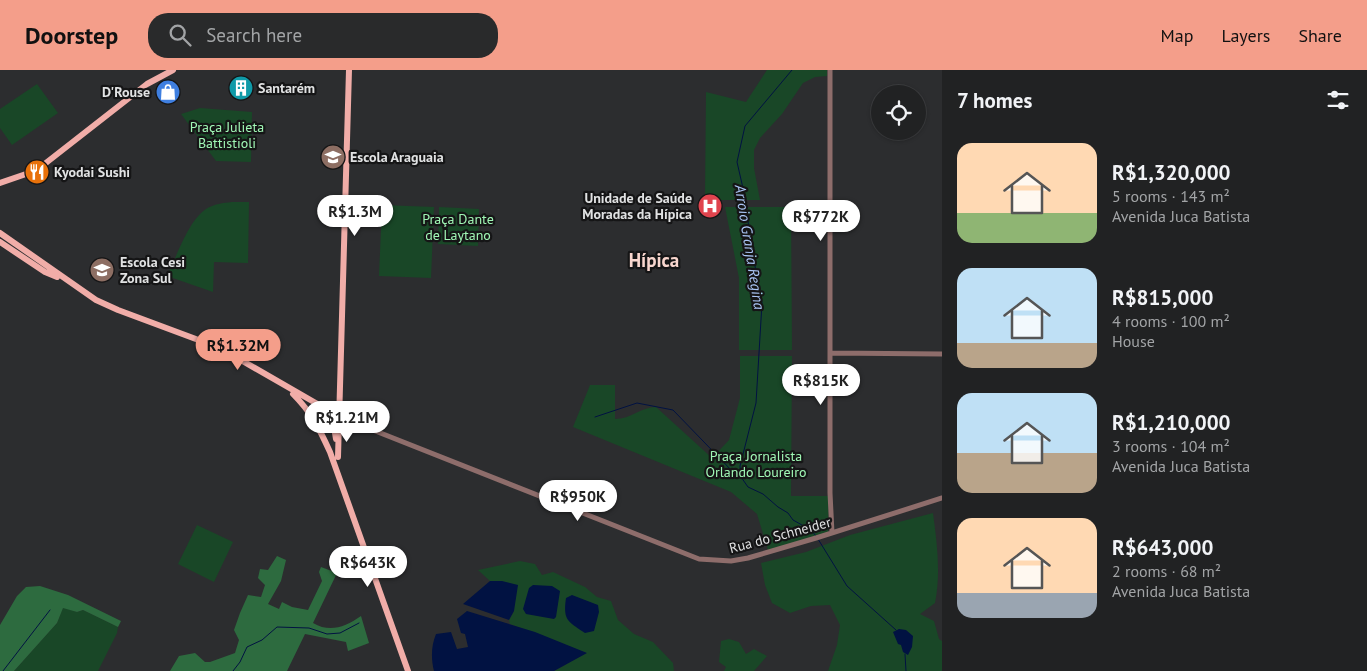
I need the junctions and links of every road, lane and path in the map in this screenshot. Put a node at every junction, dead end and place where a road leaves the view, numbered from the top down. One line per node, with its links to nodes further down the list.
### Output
1 (173, 70): 4 (main road)
2 (349, 70): 11 (main road)
3 (830, 70): 8 (street)
4 (0, 182)
5 (0, 233): 7 (main road)
6 (0, 242): 7 (main road)
7 (47, 270): 10 (main road)
8 (831, 353): 9 (street); 17 (street)
9 (942, 354)
10 (286, 388): 11 (main road); 12 (main road)
11 (338, 418): 12 (main road); 13 (main road); 13 (main road); 14 (main road); 17 (street, Rua do Schneider)
12 (321, 430): 13 (main road); 15 (main road)
13 (335, 432): 14 (main road)
14 (338, 457): 15 (main road)
15 (340, 480): 18 (main road)
16 (942, 498): 17 (street, Rua do Schneider)
17 (832, 533)
18 (408, 671)

